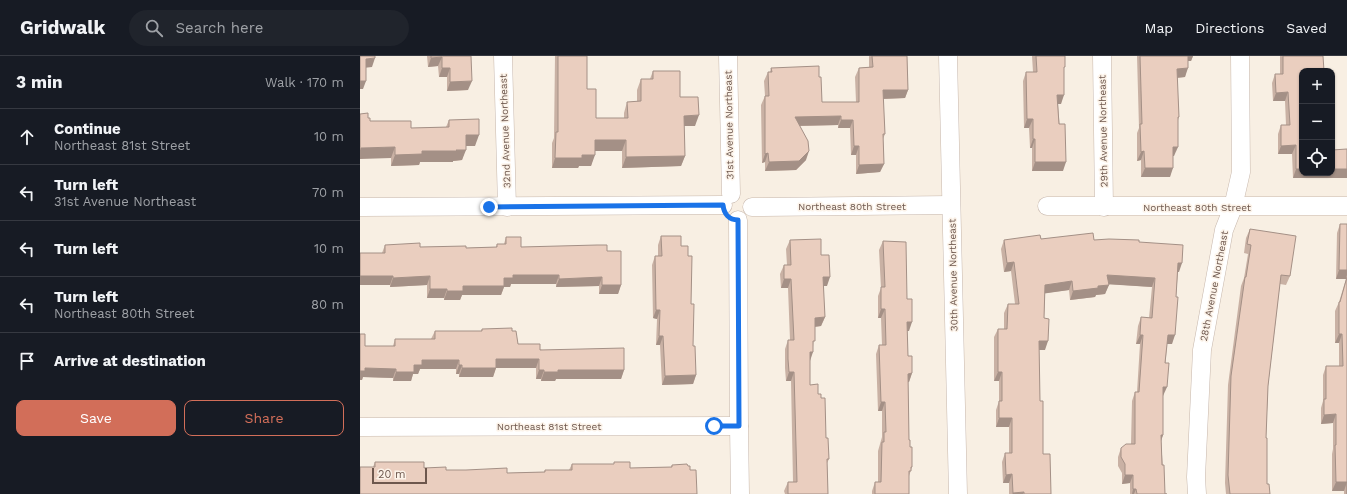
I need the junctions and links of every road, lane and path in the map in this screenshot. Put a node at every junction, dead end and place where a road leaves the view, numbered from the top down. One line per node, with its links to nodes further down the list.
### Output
1 (503, 56): 11 (street, 32nd Avenue Northeast)
2 (728, 56): 6 (street, 31st Avenue Northeast)
3 (948, 56): 7 (street, 30th Avenue Northeast)
4 (1102, 56): 13 (street, 29th Avenue Northeast)
5 (1240, 56): 14 (street, 28th Avenue Northeast)
6 (727, 199): 11 (street); 12 (street); 15 (street)
7 (951, 205): 12 (street, Northeast 80th Street); 19 (street, 30th Avenue Northeast)
8 (1047, 206): 13 (street, Northeast 80th Street)
9 (1347, 206): 14 (street, Northeast 80th Street)
10 (360, 207): 11 (street)
11 (507, 207)
12 (752, 207): 15 (street)
13 (1104, 207): 14 (street, Northeast 80th Street)
14 (1233, 207): 20 (street, 28th Avenue Northeast)
15 (738, 220): 16 (street)
16 (739, 426): 17 (street, Northeast 81st Street); 18 (street)
17 (360, 427)
18 (740, 494)
19 (958, 494)
20 (1197, 494)

